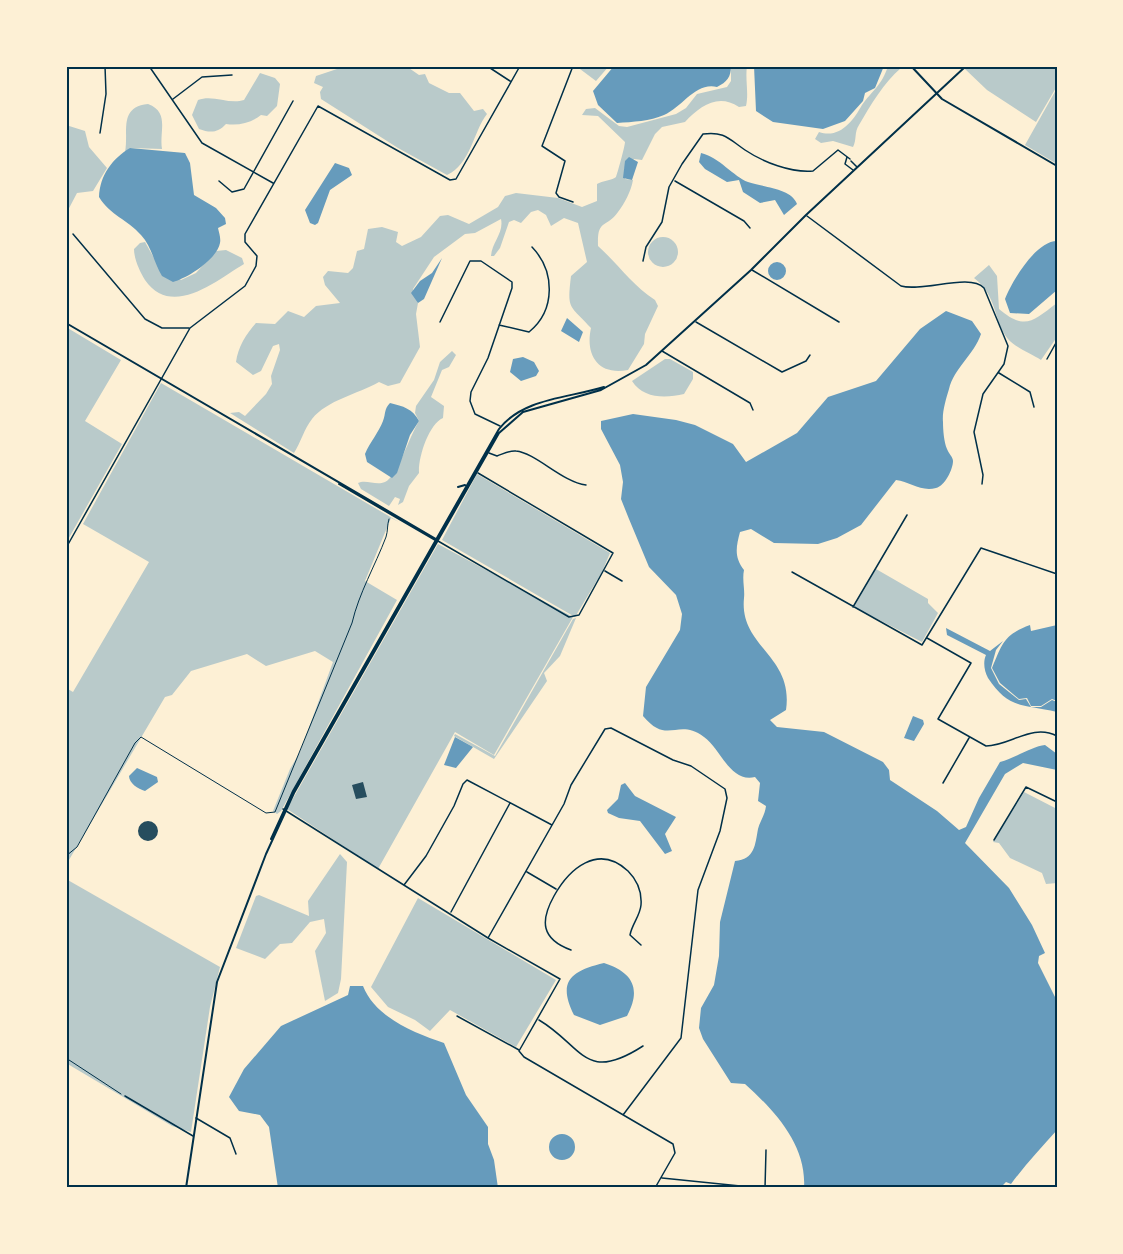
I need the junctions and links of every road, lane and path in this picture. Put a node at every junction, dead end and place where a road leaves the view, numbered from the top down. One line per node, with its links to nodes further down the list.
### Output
1 (105, 66): 13 (street)
2 (149, 66): 11 (street)
3 (487, 66): 9 (street)
4 (520, 66): 9 (street)
5 (573, 66): 21 (street)
6 (911, 66): 10 (main road)
7 (966, 66): 10 (main road)
8 (232, 75): 11 (street)
9 (511, 81): 20 (street)
10 (936, 94): 15 (main road); 16 (main road)
11 (172, 99): 17 (street)
12 (293, 101): 17 (street)
13 (100, 133)
14 (850, 159): 16 (street); 16 (street); 19 (street)
15 (1057, 166)
16 (856, 169): 22 (main road)
17 (253, 172): 18 (street); 20 (street)
18 (219, 181)
19 (674, 181): 23 (street); 26 (street)
20 (274, 183): 33 (street)
21 (573, 202)
22 (806, 215): 27 (main road); 38 (street)
23 (750, 228)
24 (73, 234): 33 (street)
25 (532, 247): 32 (street)
26 (644, 261)
27 (751, 270): 28 (main road); 30 (street)
28 (695, 321): 35 (main road); 36 (street)
29 (440, 322): 32 (street)
30 (839, 322)
31 (66, 323): 39 (main road)
32 (498, 325): 42 (street)
33 (190, 328): 39 (street)
34 (1057, 341): 37 (street)
35 (662, 350): 41 (street); 42 (main road)
36 (810, 355)
37 (1047, 359)
38 (998, 373): 40 (street); 47 (street)
39 (161, 379): 45 (main road); 55 (street)
40 (1034, 407)
41 (753, 410)
42 (502, 427): 43 (main road); 44 (main road)
43 (489, 453): 44 (main road); 48 (street)
44 (476, 472): 46 (main road); 54 (main road); 56 (street)
45 (330, 478): 53 (main road); 54 (main road)
46 (468, 484): 49 (main road); 52 (main road)
47 (982, 484)
48 (586, 485)
49 (458, 487)
50 (907, 515): 60 (street)
51 (390, 519): 70 (path)
52 (439, 533): 53 (main road); 54 (main road)
53 (430, 536): 54 (main road)
54 (436, 540): 56 (street); 67 (main road)
55 (66, 548)
56 (604, 570): 59 (street)
57 (792, 573): 60 (street)
58 (1057, 574): 61 (street)
59 (622, 581)
60 (852, 607): 61 (street)
61 (927, 638): 63 (street)
62 (1057, 736): 63 (street)
63 (969, 737): 64 (street)
64 (943, 783)
65 (511, 802): 68 (street); 72 (street); 74 (street)
66 (1057, 802): 69 (street)
67 (284, 810): 72 (street); 85 (main road)
68 (552, 826): 71 (street); 84 (street)
69 (994, 840)
70 (66, 856)
71 (526, 872): 73 (street); 75 (street)
72 (404, 885): 74 (street)
73 (557, 890): 76 (street); 77 (street)
74 (450, 913): 75 (street)
75 (488, 938): 79 (street)
76 (641, 945)
77 (571, 950)
78 (457, 1016): 81 (street)
79 (538, 1019): 80 (street); 81 (street)
80 (643, 1046)
81 (519, 1051): 84 (street)
82 (66, 1058): 83 (path)
83 (125, 1096): 86 (street)
84 (623, 1115): 89 (street)
85 (195, 1118): 86 (main road); 88 (street)
86 (194, 1136): 90 (main road)
87 (766, 1150): 93 (street)
88 (236, 1154)
89 (661, 1178): 91 (street); 92 (street)
90 (186, 1188)
91 (655, 1188)
92 (760, 1188)
93 (765, 1188)

